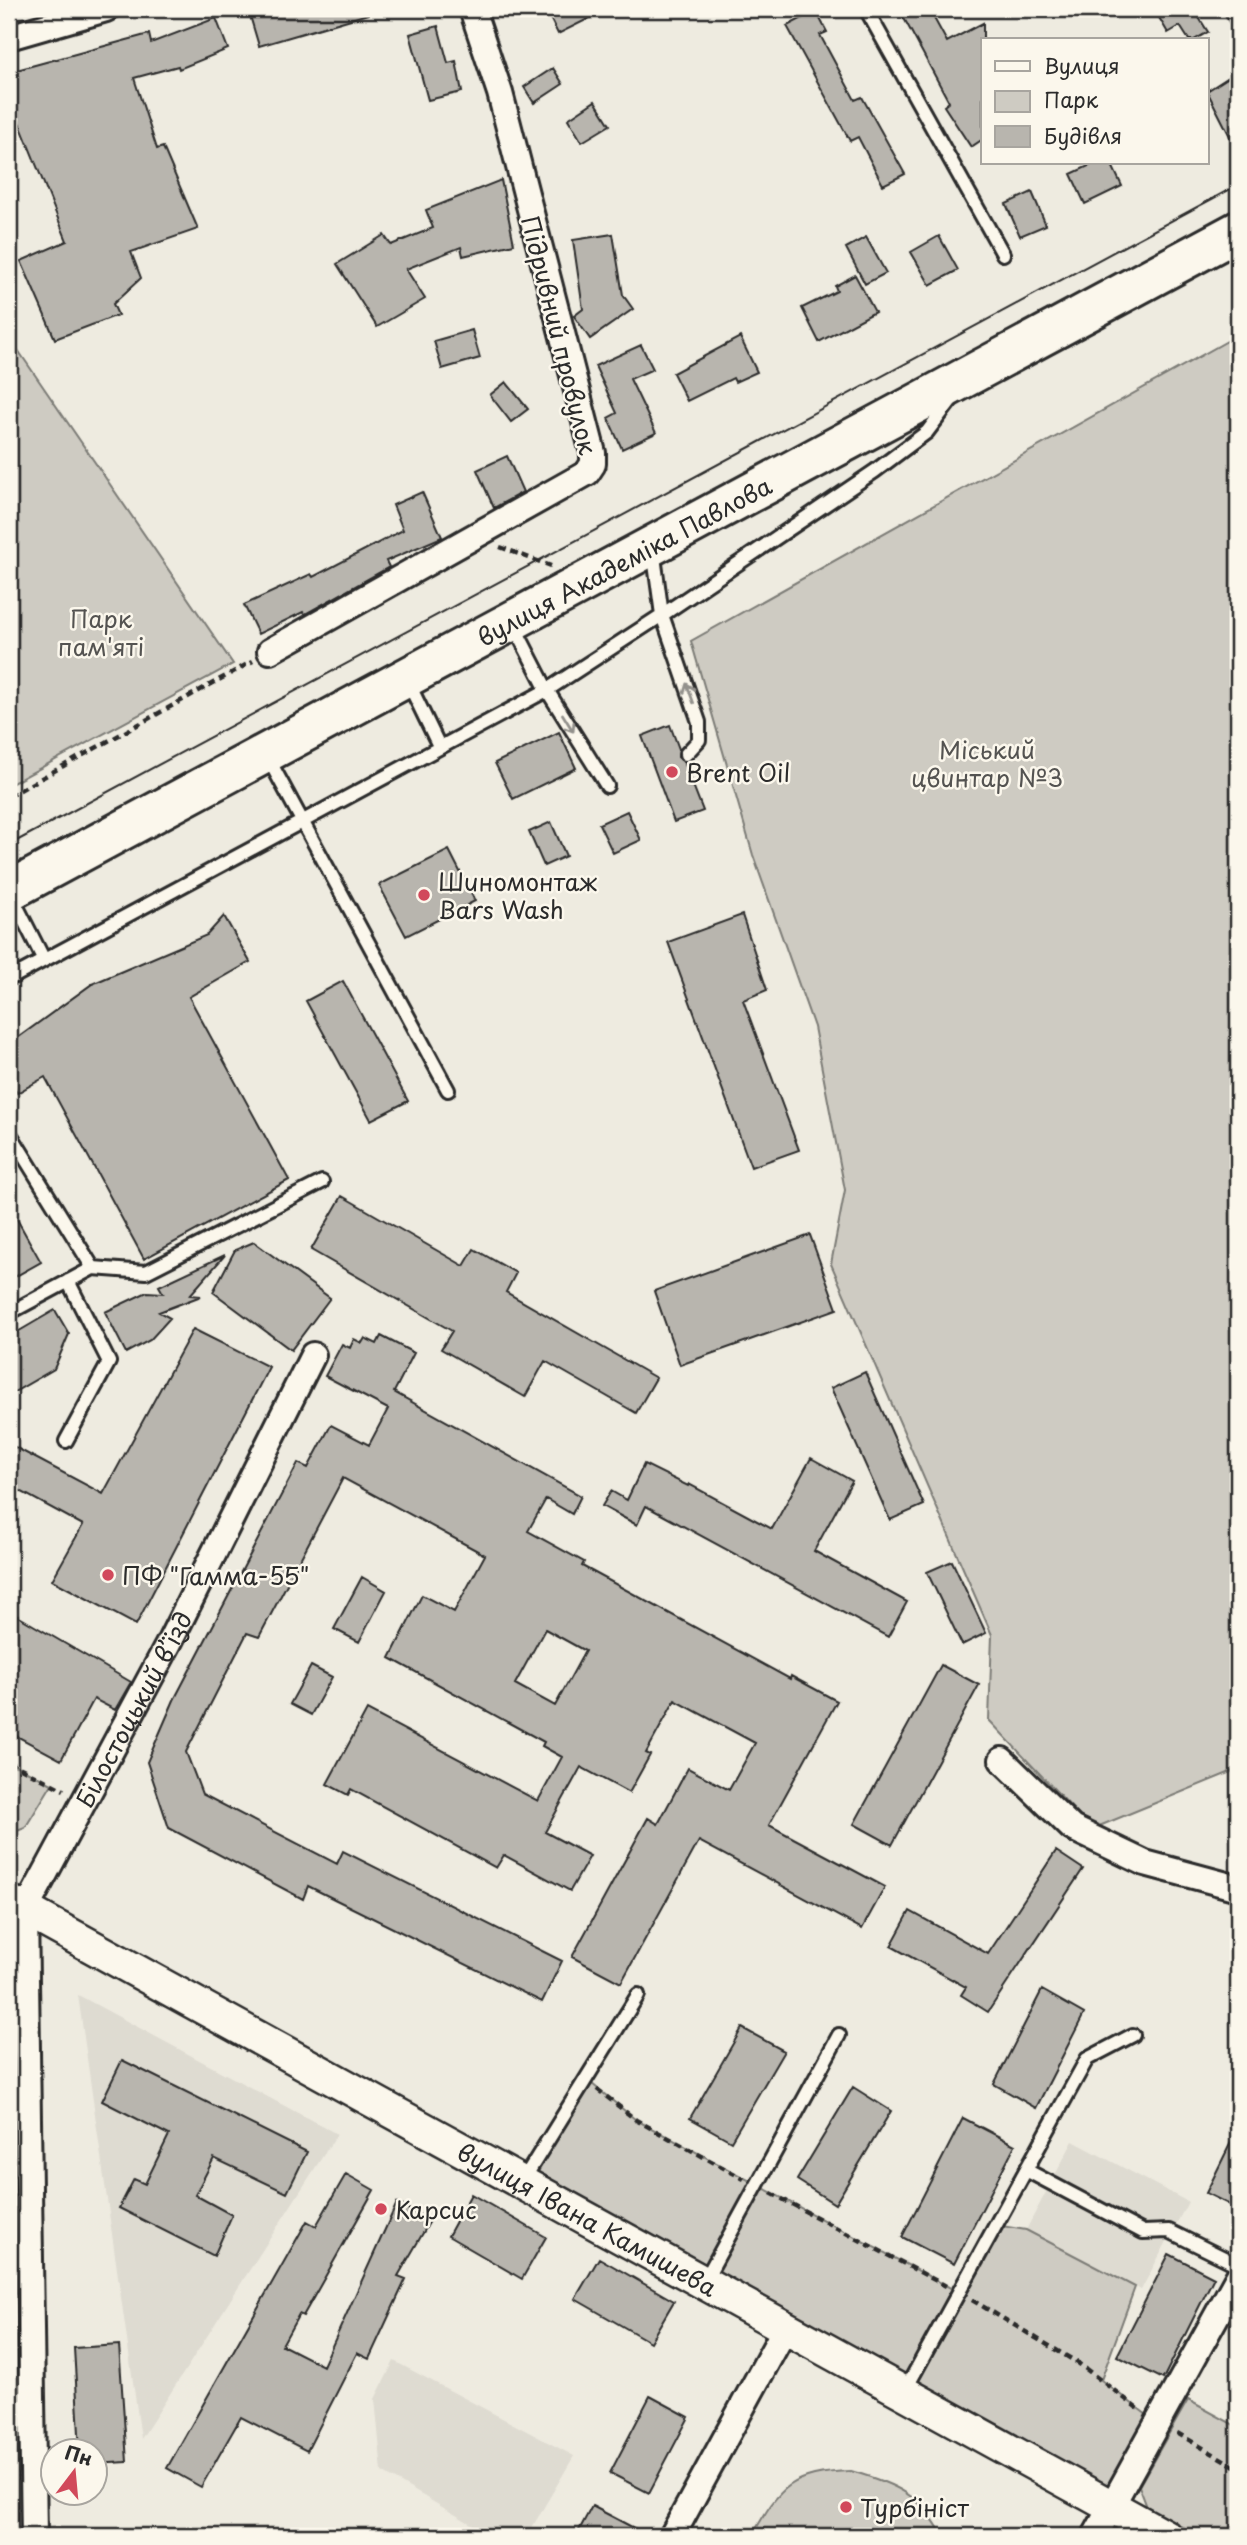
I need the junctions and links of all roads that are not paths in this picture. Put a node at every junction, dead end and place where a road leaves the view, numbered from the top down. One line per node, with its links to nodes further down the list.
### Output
1 (106, 9): 6 (street)
2 (472, 9): 13 (street, Підривний провулок)
3 (866, 9): 8 (lane)
4 (1231, 9): 5 (lane)
5 (1238, 22)
6 (9, 37)
7 (1238, 231): 9 (main road, вулиця Академіка Павлова)
8 (1003, 254)
9 (969, 377): 10 (main road, вулиця Академіка Павлова); 11 (lane)
10 (653, 547): 11 (lane); 12 (main road, вулиця Академіка Павлова)
11 (662, 615): 15 (lane); 18 (lane, one-way to 11)
12 (511, 621): 14 (main road, вулиця Академіка Павлова); 15 (lane)
13 (270, 651)
14 (405, 678): 16 (lane); 17 (main road, вулиця Академіка Павлова)
15 (547, 690): 16 (lane); 19 (lane, one-way to 19)
16 (439, 746): 20 (lane)
17 (267, 754): 20 (lane); 21 (main road, вулиця Академіка Павлова)
18 (686, 754)
19 (607, 786)
20 (303, 820): 22 (lane); 24 (lane)
21 (9, 891): 22 (lane)
22 (44, 960): 23 (lane)
23 (9, 979)
24 (447, 1090)
25 (9, 1132): 27 (lane)
26 (322, 1182): 27 (lane)
27 (93, 1268): 28 (lane)
28 (68, 1281): 29 (lane); 31 (lane)
29 (9, 1313)
30 (313, 1355): 34 (street, Білостоцький в’їзд)
31 (66, 1441)
32 (1002, 1760): 33 (street)
33 (1238, 1888)
34 (17, 1906): 39 (street, вулиця Івана Камишева); 46 (street)
35 (638, 1995): 39 (lane)
36 (839, 2035): 42 (lane)
37 (1133, 2035): 38 (lane)
38 (1026, 2170): 40 (lane); 44 (lane)
39 (522, 2183): 42 (street, вулиця Івана Камишева)
40 (1238, 2265)
41 (1238, 2277): 45 (street)
42 (704, 2282): 43 (street, вулиця Івана Камишева)
43 (786, 2327): 44 (street, вулиця Івана Камишева); 47 (street)
44 (904, 2392): 45 (street, вулиця Івана Камишева)
45 (1111, 2507): 48 (street); 49 (street, вулиця Івана Камишева)
46 (34, 2536)
47 (672, 2536)
48 (1095, 2536)
49 (1165, 2536)

